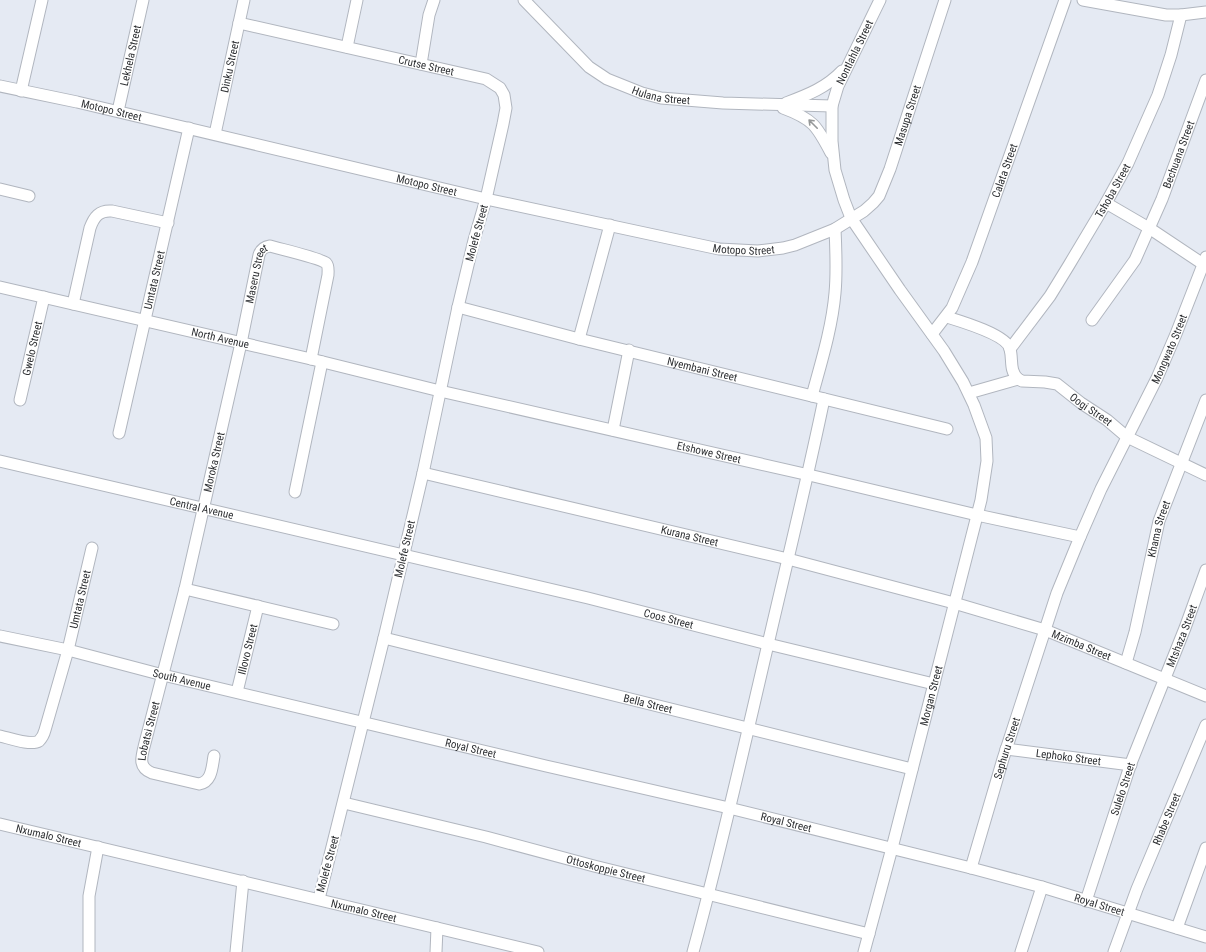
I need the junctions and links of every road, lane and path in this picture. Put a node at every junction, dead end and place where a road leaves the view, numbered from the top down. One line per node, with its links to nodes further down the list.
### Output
1 (42, 0): 20 (street)
2 (143, 0): 23 (street, Lekhela Street)
3 (244, 0): 14 (street, Dinku Street)
4 (357, 0): 15 (street)
5 (434, 0): 16 (street)
6 (524, 0): 21 (street, Hulana Street)
7 (880, 0): 17 (street, Nontlahla Street)
8 (945, 0): 31 (street, Masupa Street)
9 (1065, 0): 41 (street, Calata Street)
10 (1083, 0): 11 (street)
11 (1138, 5): 13 (street)
12 (1206, 12): 13 (street)
13 (1181, 15): 30 (street, Tshoba Street)
14 (239, 23): 15 (street, Crutse Street); 25 (street, Dinku Street)
15 (347, 47): 16 (street, Crutse Street)
16 (421, 64): 29 (street, Crutse Street)
17 (848, 65): 21 (street); 22 (street, Nontlahla Street)
18 (1206, 80): 34 (street, Bechuana Street)
19 (0, 86): 20 (street, Motopo Street)
20 (21, 91): 23 (street, Motopo Street)
21 (778, 105): 22 (street, Hulana Street); 26 (street, one-way to 21)
22 (832, 106): 26 (street, Nontlahla Street)
23 (118, 111): 24 (street, Motopo Street)
24 (189, 128): 25 (street, Motopo Street); 32 (street, Umtata Street)
25 (215, 134): 29 (street, Motopo Street)
26 (833, 157): 31 (street, Morgan Street)
27 (0, 188): 28 (street)
28 (29, 196)
29 (486, 198): 33 (street, Motopo Street); 40 (street, Molefe Street)
30 (1106, 203): 34 (street); 47 (street, Tshoba Street)
31 (851, 218): 35 (street, Motopo Street); 44 (street, Morgan Street)
32 (168, 223): 39 (street); 43 (street, Umtata Street)
33 (610, 225): 35 (street, Motopo Street); 45 (street)
34 (1149, 228): 36 (street); 42 (street, Bechuana Street)
35 (835, 229): 53 (street)
36 (1205, 261): 60 (street, Mongwato Street)
37 (0, 287): 38 (street, North Avenue)
38 (44, 297): 39 (street, North Avenue); 55 (street, Gwelo Street)
39 (73, 304): 43 (street, North Avenue)
40 (458, 307): 45 (street, Nyembani Street); 51 (street, Molefe Street)
41 (947, 317): 44 (street, Calata Street); 47 (street)
42 (1092, 320)
43 (146, 321): 46 (street, North Avenue); 59 (street, Umtata Street)
44 (932, 334): 52 (street, Morgan Street)
45 (580, 339): 48 (street, Nyembani Street)
46 (241, 343): 49 (street, North Avenue); 49 (street, Maseru Street); 67 (street, Moroka Street)
47 (1010, 349): 50 (street)
48 (629, 350): 53 (street, Nyembani Street); 58 (street)
49 (316, 360): 51 (street, North Avenue); 66 (street)
50 (1018, 379): 52 (street, Oogi Street); 60 (street, Oogi Street)
51 (440, 391): 58 (street, Etshowe Street); 63 (street, Molefe Street)
52 (969, 393): 68 (street, Morgan Street)
53 (812, 396): 54 (street, Nyembani Street)
54 (824, 399): 57 (street, Nyembani Street); 64 (street)
55 (20, 400)
56 (1206, 400): 62 (street, Khama Street)
57 (947, 429)
58 (613, 430): 64 (street, Etshowe Street)
59 (119, 433)
60 (1127, 437): 62 (street, Oogi Street); 69 (street, Mongwato Street)
61 (0, 461): 67 (street, Central Avenue)
62 (1181, 464): 65 (street, Oogi Street); 83 (street, Khama Street)
63 (423, 473): 71 (street, Molefe Street); 72 (street, Kurana Street)
64 (809, 475): 68 (street, Etshowe Street); 72 (street)
65 (1206, 475)
66 (294, 492)
67 (202, 509): 71 (street, Central Avenue); 74 (street, Moroka Street)
68 (977, 515): 69 (street, Etshowe Street); 75 (street, Morgan Street)
69 (1080, 536): 78 (street, Sephuru Street)
70 (92, 548): 82 (street, Umtata Street)
71 (403, 556): 80 (street, Molefe Street); 81 (street, Coos Street)
72 (788, 559): 75 (street, Kurana Street); 81 (street)
73 (1206, 570): 85 (street, Mtshaza Street)
74 (185, 589): 76 (street); 84 (street, Moroka Street)
75 (954, 603): 78 (street, Mzimba Street); 86 (street, Morgan Street)
76 (258, 606): 77 (street); 87 (street, Illovo Street)
77 (333, 624)
78 (1045, 630): 83 (street, Mzimba Street); 93 (street, Sephuru Street)
79 (0, 636): 82 (street, South Avenue)
80 (384, 638): 89 (street, Molefe Street); 91 (street, Bella Street)
81 (768, 644): 86 (street, Coos Street); 91 (street)
82 (68, 650): 84 (street, South Avenue); 92 (street)
83 (1126, 663): 85 (street, Mzimba Street)
84 (163, 675): 87 (street, South Avenue); 94 (street, Lobatsi Street)
85 (1165, 679): 88 (street, Mzimba Street); 95 (street, Sulelo Street)
86 (934, 684): 96 (street, Morgan Street)
87 (237, 692): 89 (street, South Avenue)
88 (1206, 696)
89 (363, 722): 97 (street, Molefe Street); 98 (street, Royal Street)
90 (1206, 725): 109 (street, Rhabe Street)
91 (749, 728): 96 (street, Bella Street); 98 (street)
92 (0, 736)
93 (1006, 749): 95 (street, Lephoko Street); 103 (street, Sephuru Street)
94 (214, 756)
95 (1131, 765): 108 (street, Sulelo Street)
96 (912, 769): 101 (street, Morgan Street)
97 (344, 803): 106 (street, Ottoskoppie Street); 107 (street, Molefe Street)
98 (729, 808): 101 (street, Royal Street); 106 (street)
99 (0, 824): 100 (street, Nxumalo Street)
100 (98, 847): 104 (street, Nxumalo Street); 114 (street, Nxumalo Street)
101 (892, 848): 103 (street, Royal Street); 112 (street, Morgan Street)
102 (1206, 848): 111 (street)
103 (971, 868): 105 (street, Royal Street)
104 (243, 881): 107 (street, Nxumalo Street); 115 (street)
105 (1042, 887): 108 (street, Royal Street); 120 (street)
106 (709, 894): 112 (street, Ottoskoppie Street); 118 (street)
107 (319, 899): 110 (street, Nxumalo Street)
108 (1086, 901): 109 (street, Royal Street)
109 (1128, 914): 111 (street, Royal Street); 121 (street, Rhabe Street)
110 (437, 928): 116 (street); 117 (street, Nxumalo Street)
111 (1177, 928): 113 (street, Royal Street)
112 (869, 934): 119 (street, Morgan Street)
113 (1206, 937)
114 (89, 952)
115 (236, 952)
116 (436, 952)
117 (538, 952)
118 (693, 952)
119 (864, 952)
120 (1021, 952)
121 (1114, 952)

